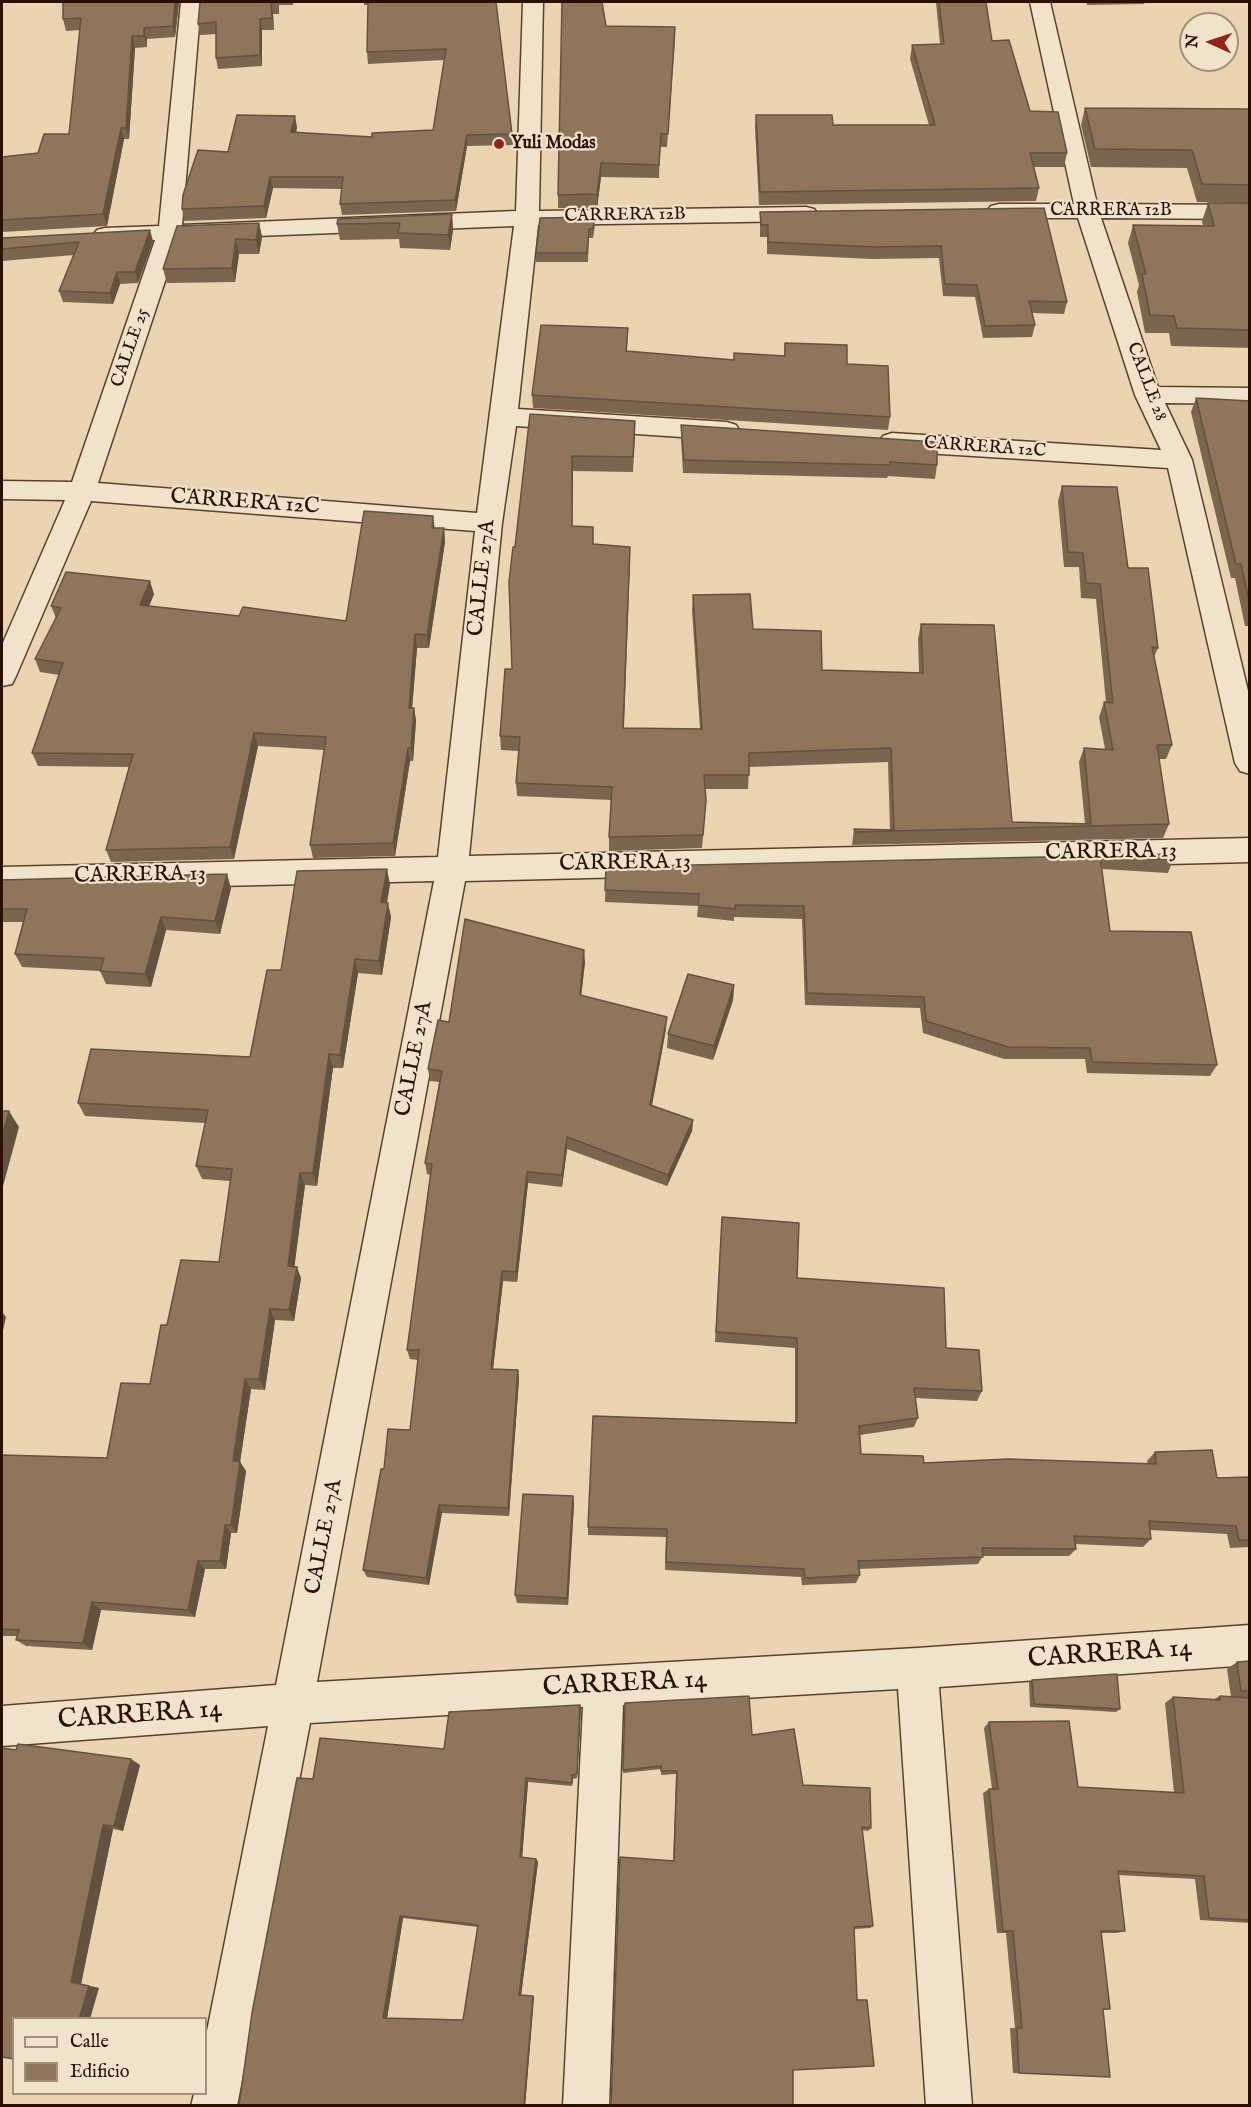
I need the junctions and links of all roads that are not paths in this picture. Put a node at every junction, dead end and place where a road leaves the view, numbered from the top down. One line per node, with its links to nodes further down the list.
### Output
1 (191, 2): 9 (street, CALLE 25)
2 (533, 2): 8 (street, CALLE 27A)
3 (1040, 2): 4 (street, CALLE 28)
4 (1087, 210): 5 (street, CARRERA 12B); 6 (street, CARRERA 12B); 11 (street, CALLE 28)
5 (980, 211)
6 (1250, 212)
7 (825, 213): 8 (street, CARRERA 12B)
8 (527, 218): 9 (street, CARRERA 12B); 13 (street, CALLE 27A)
9 (170, 231): 10 (street, CARRERA 12B); 18 (street, CALLE 25)
10 (80, 236)
11 (1148, 394): 12 (street); 16 (street, CALLE 28)
12 (1250, 396)
13 (504, 417): 14 (street); 19 (street, CALLE 27A)
14 (753, 433)
15 (871, 440): 16 (street, CARRERA 12C)
16 (1179, 460): 21 (street, CALLE 28)
17 (2, 490): 18 (street, CARRERA 12C)
18 (82, 491): 19 (street, CARRERA 12C); 20 (street, CALLE 25)
19 (489, 523): 23 (street, CALLE 27A)
20 (2, 676)
21 (1250, 763)
22 (1250, 850): 23 (street, CARRERA 13)
23 (452, 868): 24 (street, CARRERA 13); 28 (street, CALLE 27A)
24 (2, 879)
25 (1250, 1645): 26 (street, CARRERA 14)
26 (917, 1668): 27 (street, CARRERA 14); 32 (street)
27 (604, 1686): 28 (street, CARRERA 14); 31 (street)
28 (293, 1704): 29 (street, CARRERA 14); 30 (street, CALLE 27A)
29 (2, 1726)
30 (214, 2106)
31 (586, 2106)
32 (949, 2106)

